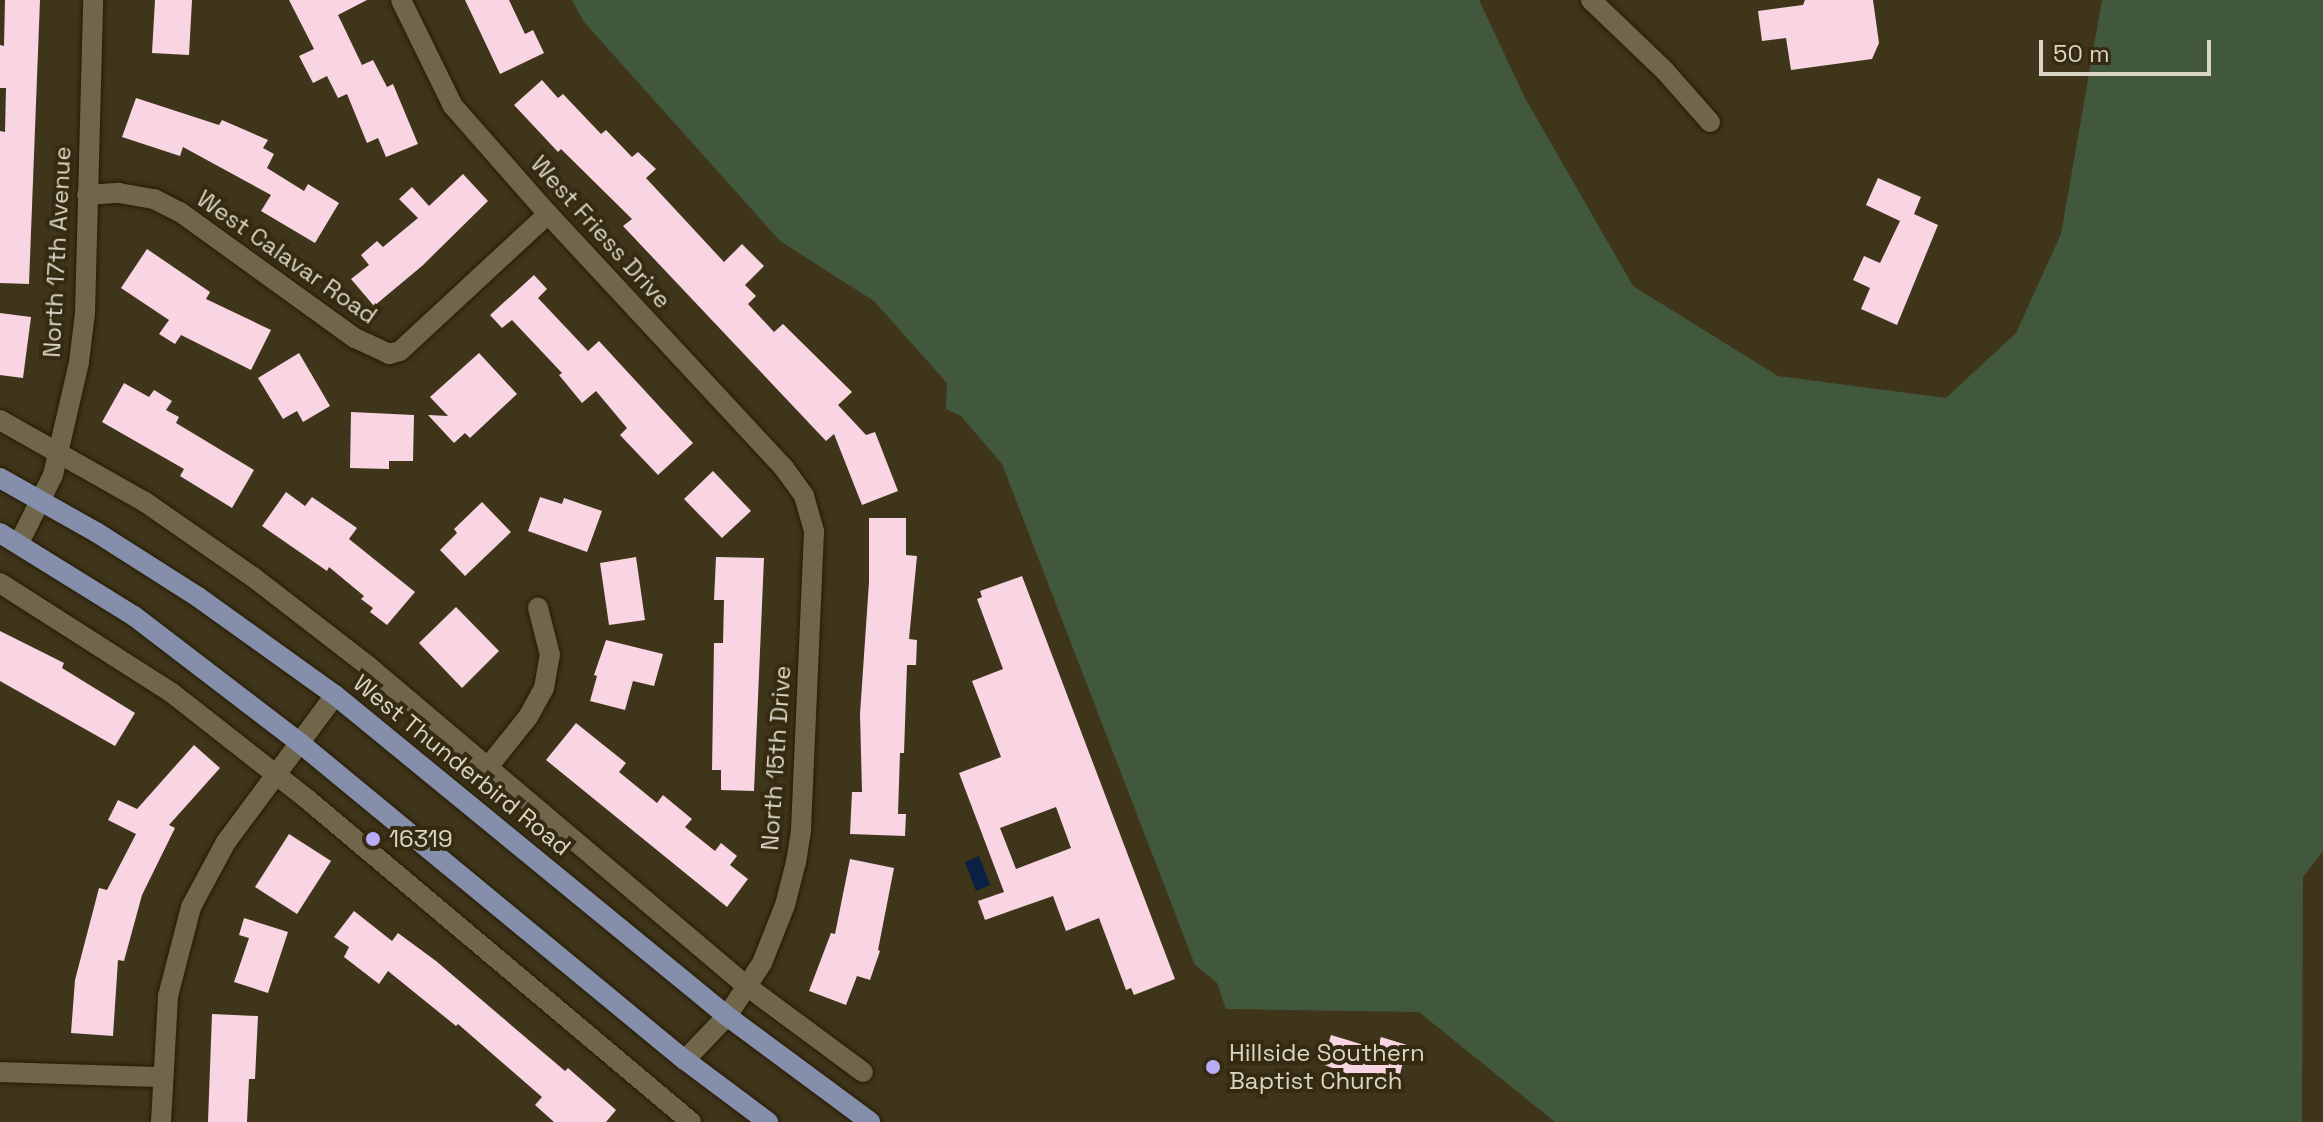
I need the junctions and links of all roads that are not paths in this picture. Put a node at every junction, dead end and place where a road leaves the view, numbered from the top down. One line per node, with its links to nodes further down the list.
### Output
1 (93, 0): 5 (street, North 17th Avenue)
2 (401, 0): 6 (street, West Friess Drive)
3 (1591, 0): 4 (street)
4 (1710, 122)
5 (87, 195): 6 (street, West Calavar Road); 8 (street, North 17th Avenue)
6 (548, 214): 10 (street, West Friess Drive)
7 (0, 420): 8 (street, West Thunderbird Road)
8 (59, 452): 11 (street, North 17th Avenue); 18 (street, West Thunderbird Road)
9 (0, 478): 11 (main road, West Thunderbird Road)
10 (792, 479): 20 (street, North 15th Drive)
11 (41, 499): 13 (street, North 17th Avenue); 16 (main road, West Thunderbird Road)
12 (0, 533): 13 (main road)
13 (19, 543): 17 (main road)
14 (0, 583): 19 (street)
15 (538, 608): 18 (street)
16 (335, 695): 17 (street); 21 (main road, West Thunderbird Road)
17 (300, 743): 19 (street); 22 (main road)
18 (488, 767): 20 (street, West Thunderbird Road)
19 (276, 775): 25 (street); 27 (street)
20 (748, 987): 21 (street, North 15th Drive); 24 (street, West Thunderbird Road)
21 (727, 1016): 22 (street, North 15th Drive); 29 (main road, West Thunderbird Road)
22 (685, 1060): 28 (main road)
23 (0, 1072): 25 (street)
24 (863, 1072)
25 (163, 1077): 26 (street)
26 (161, 1122)
27 (691, 1122)
28 (768, 1122)
29 (870, 1122)

